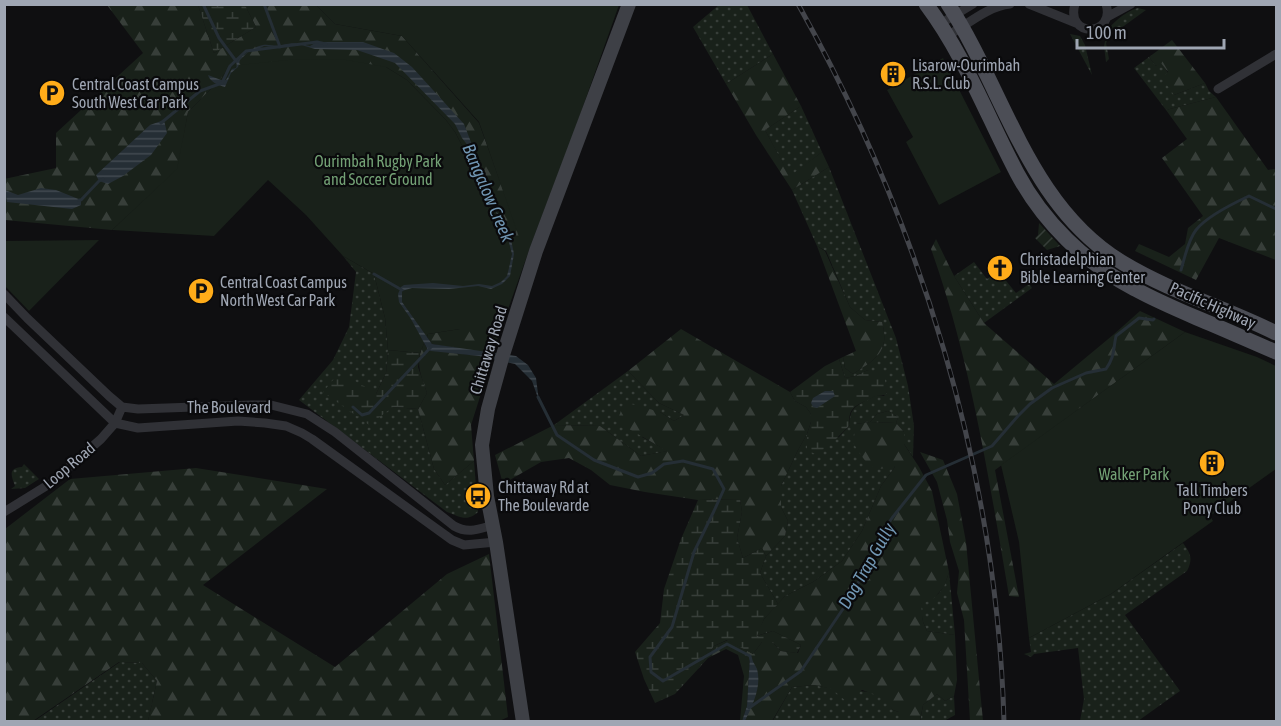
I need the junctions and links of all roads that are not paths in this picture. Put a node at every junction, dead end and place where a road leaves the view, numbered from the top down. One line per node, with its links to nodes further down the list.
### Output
1 (629, 4): 22 (main road, Chittaway Road)
2 (926, 4): 12 (main road, Pacific Highway)
3 (973, 4): 9 (street)
4 (1011, 4): 9 (street)
5 (1029, 4): 11 (street)
6 (1075, 4): 11 (street)
7 (1107, 4): 10 (street)
8 (1131, 4): 10 (street)
9 (955, 16): 12 (street); 12 (street); 17 (main road, Pacific Highway)
10 (1107, 17): 11 (street)
11 (1076, 23)
12 (944, 30): 18 (main road, Pacific Highway)
13 (1276, 54): 14 (street)
14 (1218, 89)
15 (4, 294): 19 (street)
16 (4, 317): 20 (street)
17 (1276, 333)
18 (1276, 352)
19 (122, 406): 20 (street, Loop Road); 22 (street, The Boulevard)
20 (115, 423): 21 (street, Loop Road); 23 (street, The Boulevard)
21 (4, 512)
22 (493, 525): 23 (main road, Chittaway Road)
23 (496, 542): 24 (main road, Chittaway Road)
24 (524, 722)

